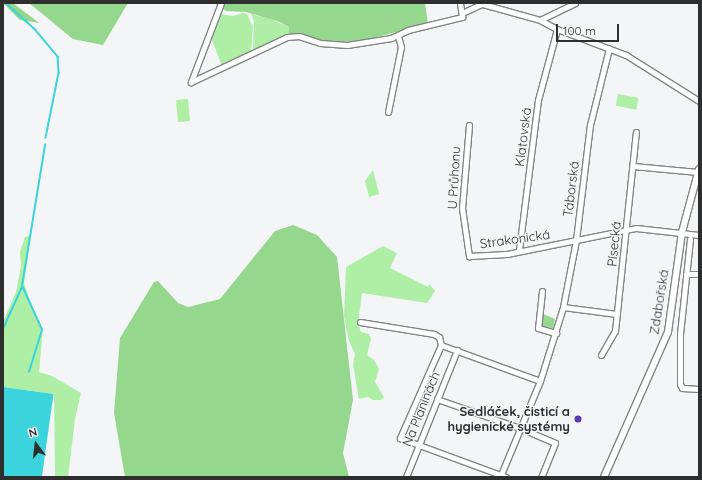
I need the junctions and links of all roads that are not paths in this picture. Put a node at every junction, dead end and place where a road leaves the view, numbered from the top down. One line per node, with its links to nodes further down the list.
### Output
1 (221, 3): 8 (street)
2 (460, 3): 5 (street)
3 (480, 3): 5 (street); 6 (street)
4 (575, 3): 6 (street)
5 (462, 15): 8 (street)
6 (540, 20): 7 (street)
7 (557, 29): 9 (street); 21 (street, Klatovská)
8 (398, 36): 11 (street)
9 (609, 48): 10 (street); 20 (street, Táborská)
10 (699, 100)
11 (388, 112)
12 (468, 125): 22 (street, U Průhonu)
13 (636, 132): 14 (street, Písecká)
14 (633, 166): 15 (street); 16 (street, Písecká)
15 (698, 170): 17 (street, Zdabořská)
16 (627, 229): 17 (street, Strakonická); 20 (street, Strakonická); 27 (street, Písecká)
17 (682, 232): 18 (street, Strakonická); 41 (street, Zdabořská)
18 (699, 235)
19 (690, 239): 23 (street, Zdabořská)
20 (576, 240): 21 (street, Strakonická); 26 (street, Táborská)
21 (519, 250): 22 (street, Strakonická)
22 (469, 256)
23 (686, 274): 24 (street); 34 (street, Zdabořská)
24 (699, 274)
25 (542, 291): 29 (street)
26 (563, 307): 27 (street); 29 (street, Táborská)
27 (617, 314): 32 (street, Písecká)
28 (360, 322): 30 (street)
29 (556, 333): 33 (street, Táborská)
30 (441, 345): 31 (street); 37 (street)
31 (457, 350): 33 (street); 35 (street, Na Planinách)
32 (601, 355)
33 (540, 381): 36 (street, Táborská)
34 (699, 389)
35 (437, 399): 36 (street); 37 (street, Na Planinách)
36 (520, 428): 38 (street, Táborská); 40 (street)
37 (418, 446): 38 (street); 39 (street, Na Planinách)
38 (502, 476)
39 (406, 477)
40 (541, 477)
41 (604, 477)

